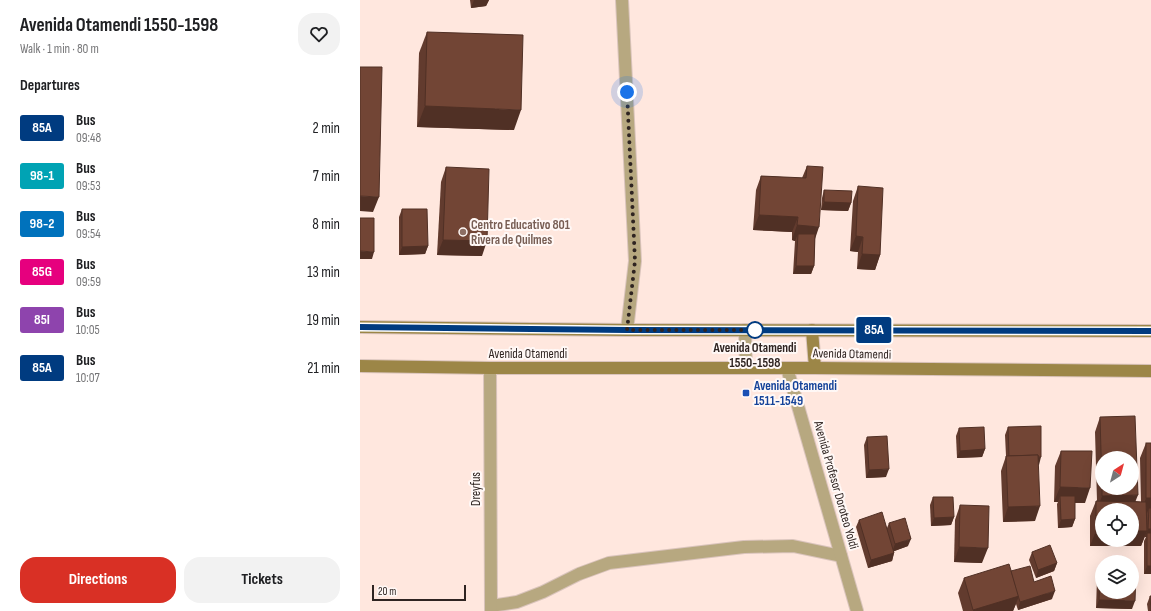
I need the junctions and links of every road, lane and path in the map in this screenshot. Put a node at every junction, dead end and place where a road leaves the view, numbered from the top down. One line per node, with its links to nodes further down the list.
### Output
1 (622, 0): 3 (street)
2 (360, 327): 3 (main road, Avenida Otamendi)
3 (627, 330): 4 (main road, Avenida Otamendi)
4 (745, 330): 5 (main road, Avenida Otamendi); 9 (street)
5 (812, 330): 6 (main road, Avenida Otamendi); 11 (main road)
6 (1151, 331)
7 (360, 366): 8 (main road, Avenida Otamendi)
8 (490, 368): 9 (main road, Avenida Otamendi); 14 (street, Dreyfus)
9 (746, 368): 10 (main road, Avenida Otamendi)
10 (787, 368): 11 (main road, Avenida Otamendi); 13 (street, Avenida Profesor Doroteo Yoldi)
11 (815, 368): 12 (main road, Avenida Otamendi)
12 (1151, 371)
13 (841, 556): 14 (street); 15 (street, Avenida Profesor Doroteo Yoldi)
14 (491, 608)
15 (857, 611)

